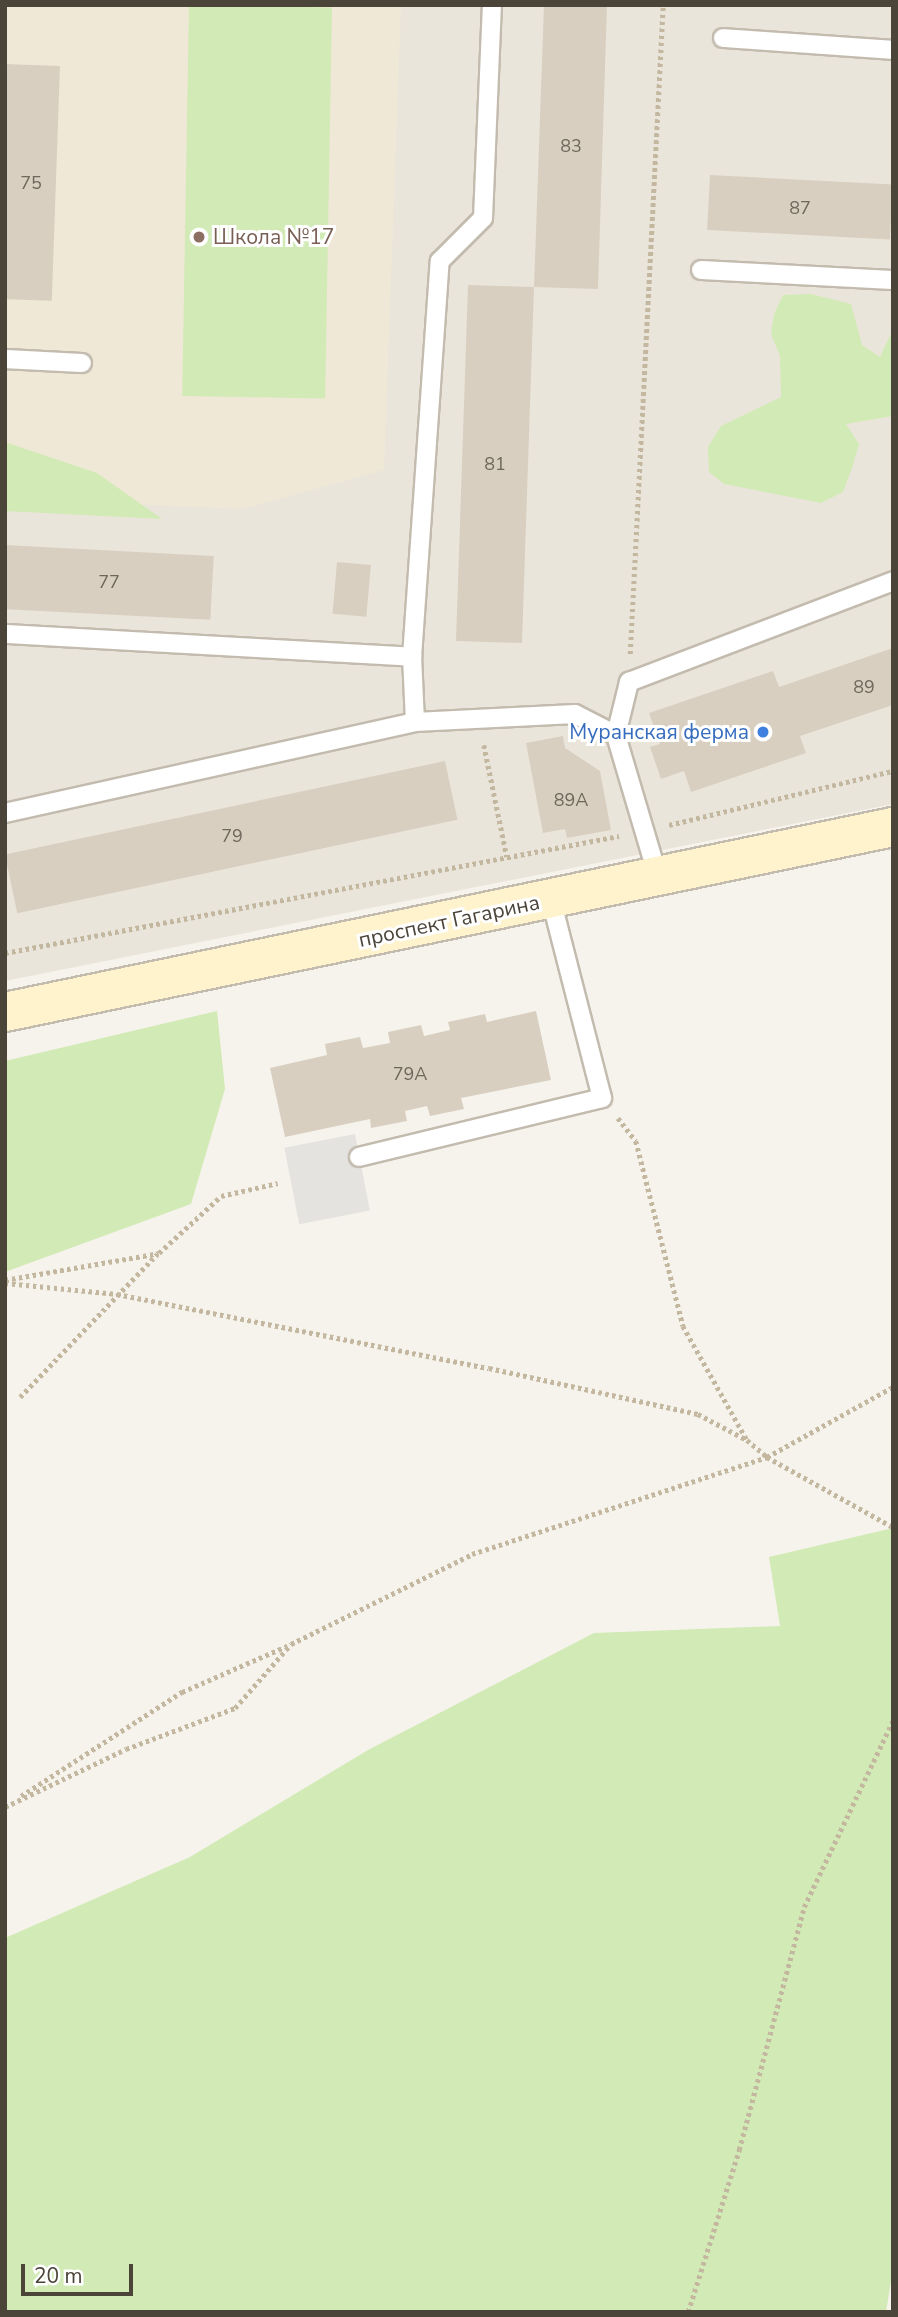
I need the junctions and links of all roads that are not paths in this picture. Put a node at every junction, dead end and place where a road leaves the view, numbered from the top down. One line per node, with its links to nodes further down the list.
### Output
1 (492, 5): 10 (lane)
2 (723, 38): 3 (lane)
3 (893, 50)
4 (701, 270): 5 (lane)
5 (893, 280)
6 (5, 359): 7 (lane)
7 (82, 363)
8 (893, 581): 12 (lane)
9 (5, 634): 10 (lane)
10 (412, 657): 11 (lane)
11 (415, 722): 12 (lane); 13 (lane)
12 (616, 735): 15 (lane)
13 (5, 813)
14 (893, 827): 15 (street, проспект Гагарина)
15 (658, 877): 16 (street, проспект Гагарина)
16 (551, 900): 17 (street, проспект Гагарина); 18 (lane)
17 (5, 1012)
18 (359, 1157)

